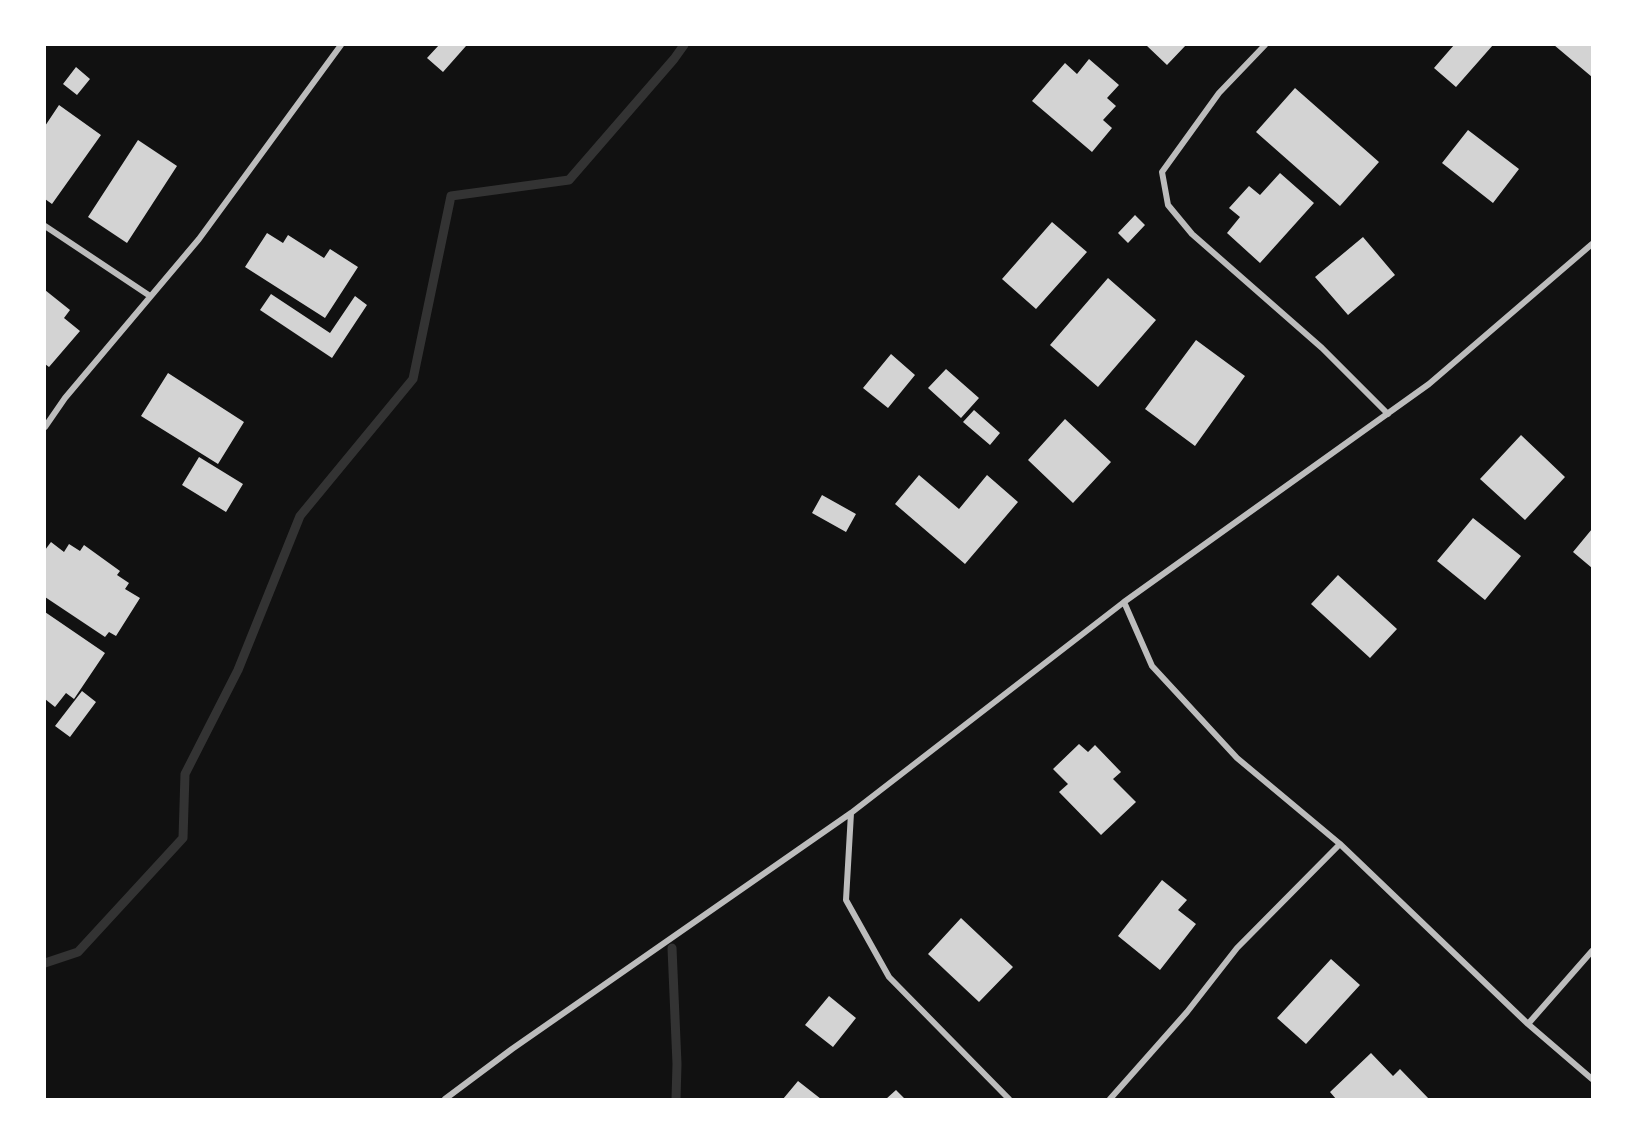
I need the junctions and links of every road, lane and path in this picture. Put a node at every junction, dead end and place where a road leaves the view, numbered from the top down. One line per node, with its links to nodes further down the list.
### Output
1 (340, 45): 5 (street)
2 (1264, 45): 6 (street)
3 (45, 226): 5 (street)
4 (1592, 244): 6 (street)
5 (150, 296): 7 (street)
6 (1388, 414): 8 (street)
7 (45, 427)
8 (1124, 602): 9 (street); 10 (street)
9 (850, 813): 14 (street); 15 (street)
10 (1340, 844): 12 (street); 16 (street)
11 (1592, 951): 12 (street)
12 (1528, 1024): 13 (street)
13 (1592, 1079)
14 (445, 1099)
15 (1009, 1099)
16 (1110, 1099)

